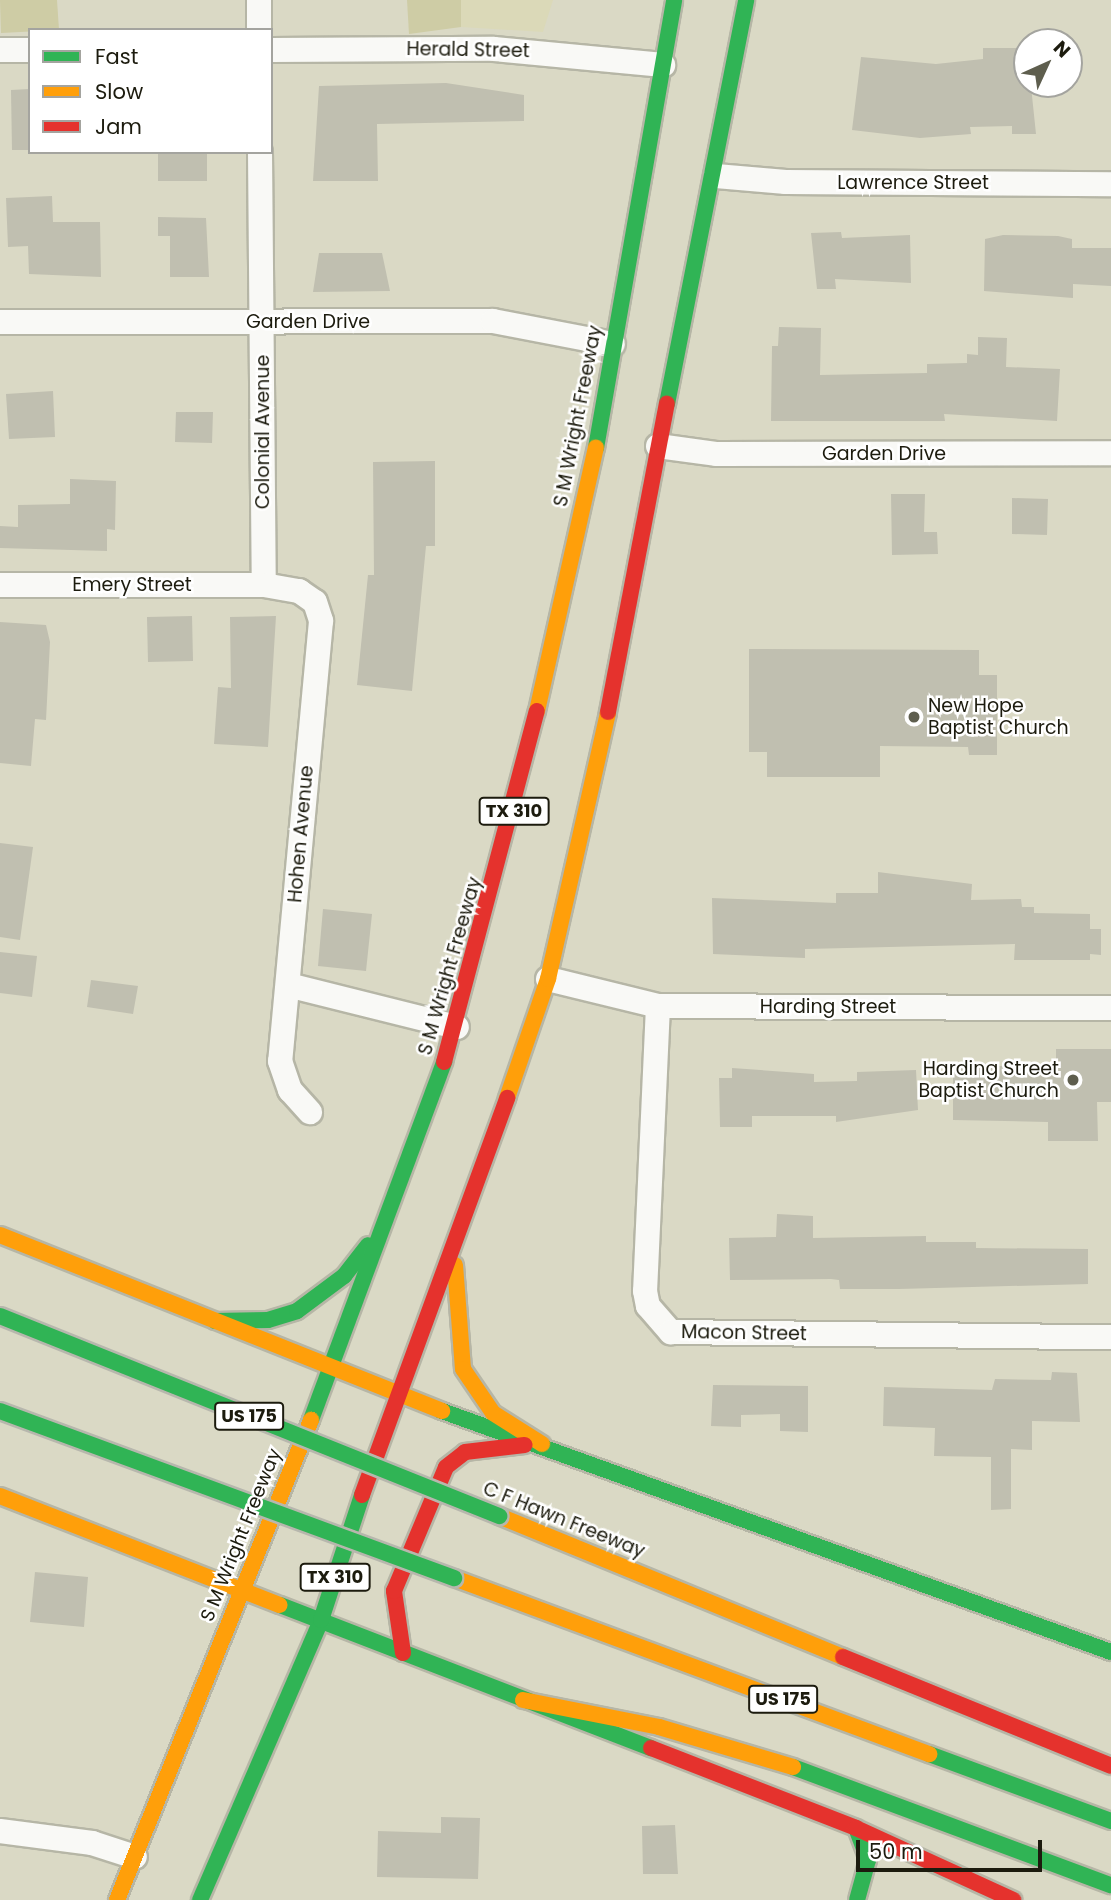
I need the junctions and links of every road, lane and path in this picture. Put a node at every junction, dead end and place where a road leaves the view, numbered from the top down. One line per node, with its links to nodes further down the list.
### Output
1 (259, 0): 4 (street)
2 (674, 0): 8 (main road, S M Wright Freeway / TX 310)
3 (746, 0): 10 (main road, TX 310)
4 (259, 28)
5 (0, 50): 6 (street)
6 (28, 50)
7 (273, 50): 8 (street, Herald Street)
8 (663, 65): 14 (main road, S M Wright Freeway / TX 310)
9 (260, 154): 13 (street, Colonial Avenue)
10 (716, 176): 11 (street, Lawrence Street); 15 (main road, TX 310)
11 (1111, 184)
12 (0, 322): 13 (street, Garden Drive)
13 (262, 322): 14 (street, Garden Drive); 18 (street, Colonial Avenue)
14 (613, 344): 23 (main road, S M Wright Freeway / TX 310)
15 (658, 446): 16 (street, Garden Drive); 19 (main road, TX 310)
16 (1111, 453)
17 (0, 585): 18 (street, Emery Street)
18 (264, 585): 20 (street, Hohen Avenue)
19 (548, 979): 21 (street, Harding Street); 27 (main road, TX 310)
20 (288, 985): 23 (street); 24 (street, Hohen Avenue)
21 (658, 1006): 22 (street, Harding Street); 30 (street, Macon Street)
22 (1111, 1008)
23 (457, 1027): 25 (main road, S M Wright Freeway / TX 310)
24 (310, 1112)
25 (387, 1221): 29 (main road); 31 (main road, S M Wright Freeway / TX 310)
26 (0, 1235): 29 (main road)
27 (455, 1249): 32 (main road, TX 310); 34 (main road)
28 (0, 1316): 41 (main road, C F Hawn Freeway / US 175, bridge)
29 (215, 1321): 31 (main road)
30 (1111, 1337)
31 (332, 1367): 32 (main road); 36 (main road, S M Wright Freeway / TX 310)
32 (395, 1393): 34 (main road); 37 (main road, TX 310)
33 (0, 1411): 42 (main road, US 175, bridge)
34 (542, 1444): 38 (main road); 39 (main road)
35 (0, 1496): 36 (main road)
36 (241, 1590): 37 (main road); 45 (main road, S M Wright Freeway / TX 310)
37 (321, 1620): 39 (main road); 47 (main road, TX 310)
38 (1111, 1652)
39 (403, 1653): 40 (main road)
40 (523, 1700): 43 (main road); 46 (main road)
41 (1111, 1766)
42 (1111, 1821)
43 (856, 1828): 48 (main road); 50 (main road)
44 (0, 1831): 45 (street)
45 (135, 1857): 49 (main road, S M Wright Freeway / TX 310)
46 (1111, 1885)
47 (210, 1897)
48 (1002, 1898)
49 (117, 1900)
50 (857, 1900)

